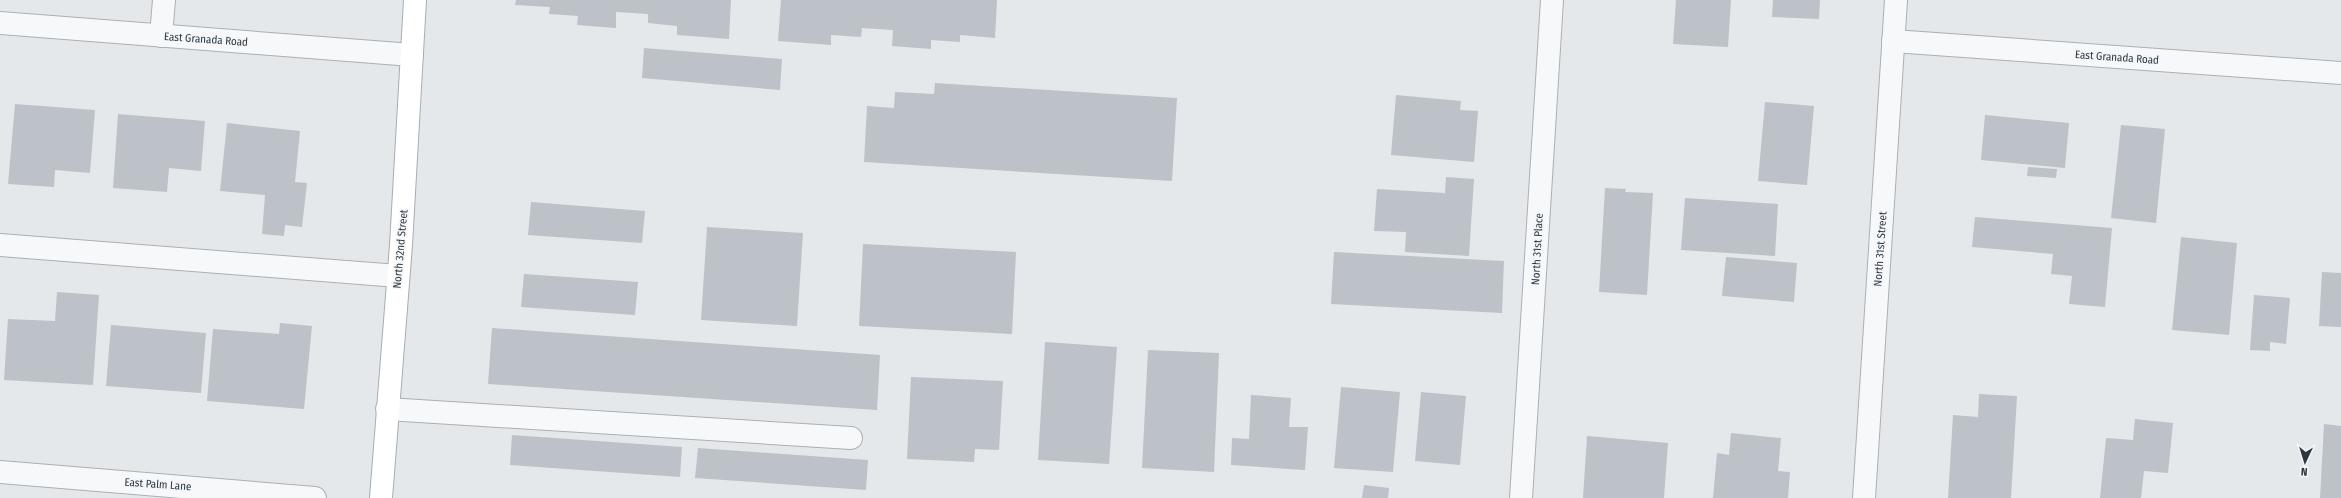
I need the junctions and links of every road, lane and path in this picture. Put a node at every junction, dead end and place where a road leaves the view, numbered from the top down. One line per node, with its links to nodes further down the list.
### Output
1 (164, 0): 6 (street)
2 (415, 0): 8 (main road, North 32nd Street)
3 (1552, 0): 17 (street, North 31st Place)
4 (1896, 0): 7 (street, North 31st Street)
5 (0, 23): 6 (street, East Granada Road)
6 (161, 36): 8 (street, East Granada Road)
7 (1893, 41): 9 (street, East Granada Road); 18 (street, North 31st Street)
8 (412, 55): 11 (main road, North 32nd Street)
9 (2341, 73)
10 (0, 245): 11 (street)
11 (398, 276): 12 (main road, North 32nd Street)
12 (387, 410): 13 (street); 16 (main road, North 32nd Street)
13 (851, 438)
14 (0, 472): 15 (street, East Palm Lane)
15 (316, 498)
16 (381, 498)
17 (1521, 498)
18 (1864, 498)

